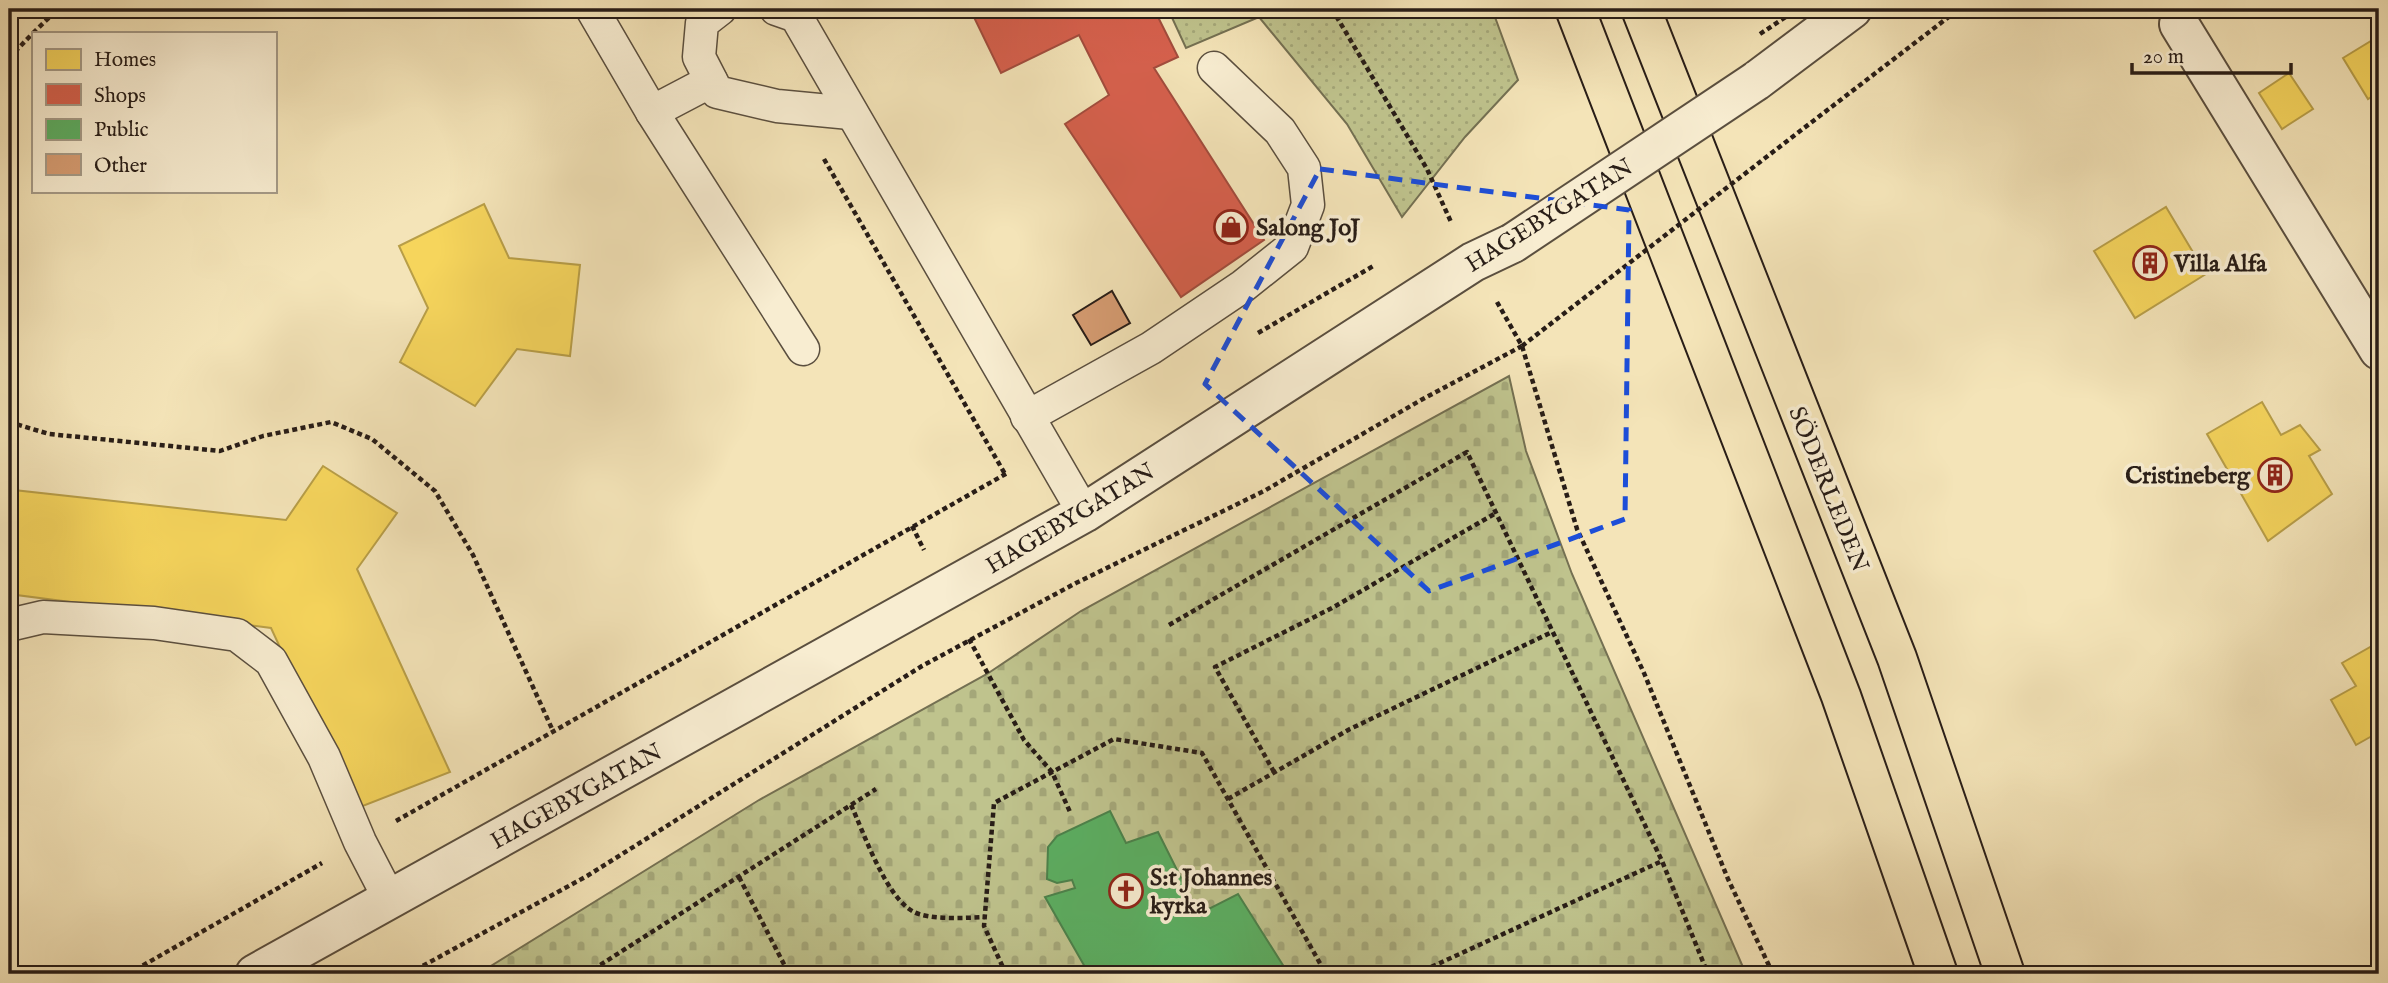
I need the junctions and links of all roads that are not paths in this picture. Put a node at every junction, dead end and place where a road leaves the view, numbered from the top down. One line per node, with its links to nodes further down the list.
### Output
1 (592, 9): 10 (lane)
2 (720, 9): 9 (lane)
3 (1575, 9): 19 (highway)
4 (1641, 9): 20 (highway, SÖDERLEDEN)
5 (1853, 9): 15 (street, HAGEBYGATAN, bridge)
6 (788, 11): 11 (lane)
7 (2179, 24): 13 (street)
8 (1214, 68): 14 (lane)
9 (711, 81): 10 (lane); 11 (lane)
10 (652, 112): 12 (lane)
11 (850, 113): 14 (lane)
12 (803, 349)
13 (2379, 350)
14 (1027, 417): 15 (lane)
15 (1084, 513): 17 (street, HAGEBYGATAN)
16 (9, 625): 17 (lane)
17 (389, 898): 18 (street, HAGEBYGATAN)
18 (255, 974)
19 (1938, 974)
20 (2005, 974)

